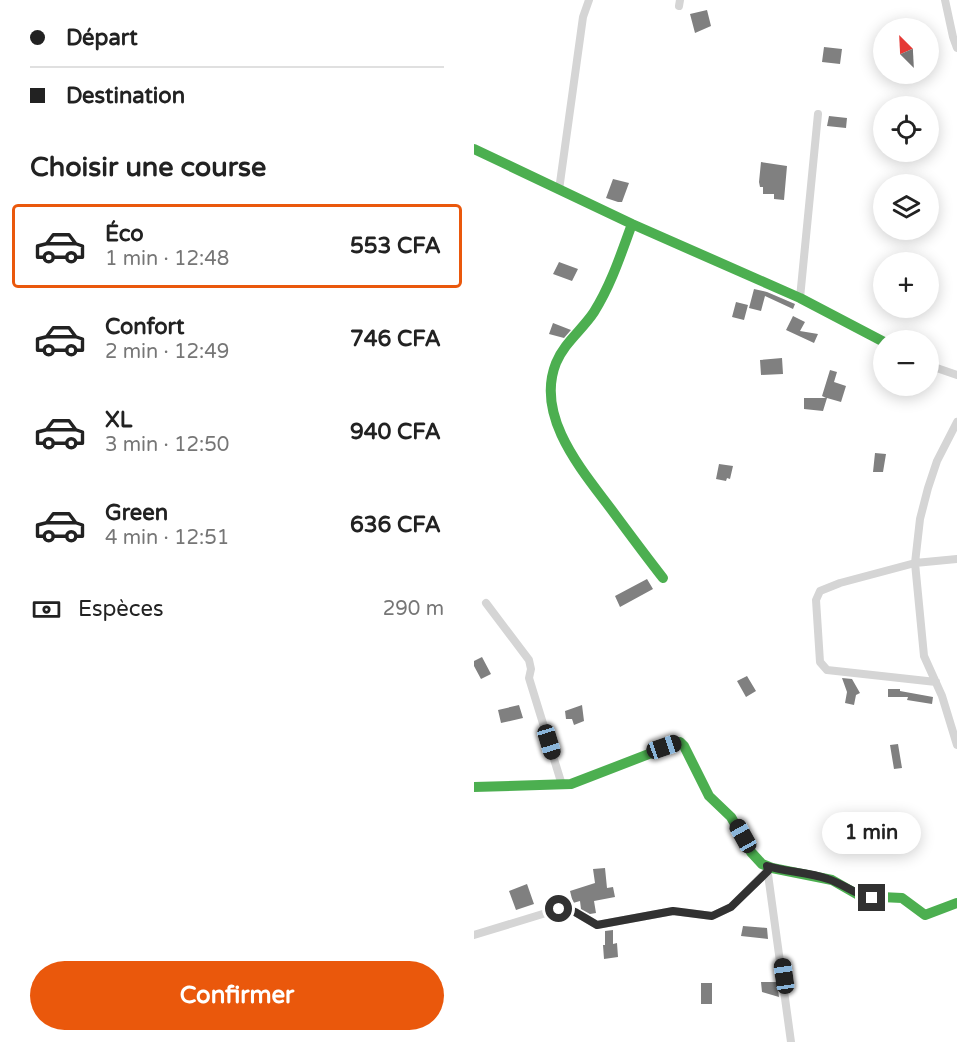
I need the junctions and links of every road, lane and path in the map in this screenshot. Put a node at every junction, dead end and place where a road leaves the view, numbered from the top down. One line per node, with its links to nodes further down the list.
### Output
1 (589, 0): 6 (street)
2 (945, 0): 3 (street)
3 (957, 48)
4 (818, 114): 8 (street)
5 (474, 149): 6 (street)
6 (559, 190): 7 (street)
7 (632, 224): 8 (street); 15 (street)
8 (800, 298): 9 (street)
9 (873, 336)
10 (939, 369): 11 (street)
11 (957, 375)
12 (957, 422): 14 (street)
13 (957, 559): 14 (street)
14 (915, 563): 17 (street); 17 (street)
15 (663, 579)
16 (486, 603): 19 (street)
17 (936, 682): 18 (street)
18 (957, 745)
19 (562, 785): 20 (street); 21 (street)
20 (474, 787)
21 (767, 868): 22 (street); 23 (street); 24 (street)
22 (957, 903)
23 (474, 935)
24 (791, 1042)

